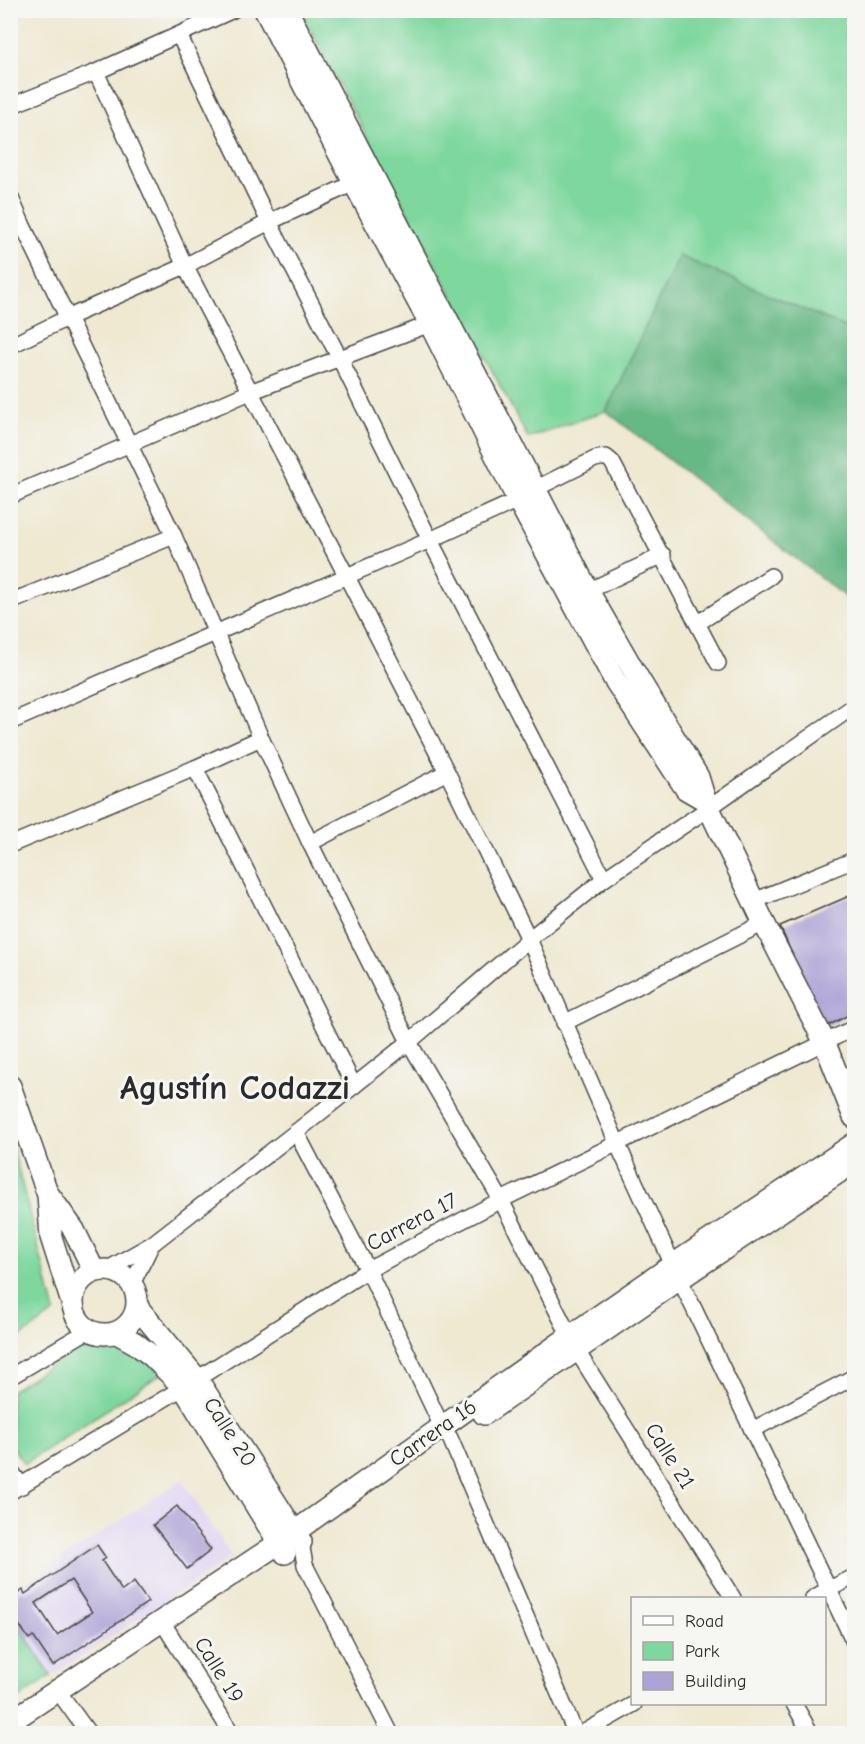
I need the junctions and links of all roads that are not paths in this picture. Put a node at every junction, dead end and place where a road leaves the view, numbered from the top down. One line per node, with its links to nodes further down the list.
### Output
1 (233, 10): 4 (street)
2 (266, 10): 7 (street)
3 (287, 10): 8 (street)
4 (179, 34): 5 (street); 10 (street)
5 (96, 72): 6 (street); 12 (street)
6 (10, 106)
7 (354, 183): 8 (street); 10 (street); 14 (street)
8 (377, 184): 14 (street)
9 (10, 196): 11 (street, Calle 21)
10 (269, 222): 12 (street); 16 (street)
11 (17, 229): 13 (street, Calle 21)
12 (185, 266): 13 (street); 17 (street)
13 (69, 317): 15 (street); 18 (street, Calle 21)
14 (438, 320): 16 (street); 19 (street)
15 (10, 346)
16 (339, 357): 17 (street); 22 (street)
17 (250, 392): 18 (street); 24 (street)
18 (129, 445): 20 (street); 21 (street, Calle 21)
19 (526, 494): 22 (street); 23 (street); 26 (street); 36 (street)
20 (10, 496)
21 (174, 536): 27 (street); 29 (street, Calle 21)
22 (430, 540): 24 (street); 40 (street)
23 (663, 555): 26 (street); 28 (street)
24 (346, 575): 29 (street); 35 (street)
25 (771, 576): 28 (street)
26 (588, 591): 36 (street)
27 (10, 602)
28 (698, 623): 30 (street)
29 (216, 632): 32 (street); 33 (street, Calle 21)
30 (718, 663)
31 (855, 706): 36 (street)
32 (10, 722)
33 (261, 738): 34 (street); 37 (street, Calle 21)
34 (195, 768): 38 (street); 49 (street)
35 (447, 772): 37 (street); 43 (street)
36 (707, 804): 40 (street); 41 (street)
37 (310, 843): 47 (street, Calle 21)
38 (10, 845)
39 (855, 860): 41 (street)
40 (604, 879): 43 (street)
41 (754, 901): 42 (street)
42 (764, 923): 44 (street); 46 (street)
43 (530, 939): 44 (street); 47 (street)
44 (564, 1023): 52 (street)
45 (855, 1028): 46 (street, Carrera 17)
46 (824, 1041): 50 (street); 52 (street, Carrera 17)
47 (409, 1042): 49 (street); 56 (street, Calle 21)
48 (10, 1086): 55 (street)
49 (354, 1086): 51 (street)
50 (855, 1117)
51 (296, 1132): 57 (street); 59 (street)
52 (617, 1143): 56 (street, Carrera 17); 60 (street)
53 (855, 1144): 60 (street, Carrera 16)
54 (855, 1162): 60 (street, Carrera 16)
55 (48, 1195): 58 (street); 62 (street)
56 (501, 1200): 59 (street, Carrera 17); 66 (street, Calle 21)
57 (152, 1244): 58 (street); 61 (street)
58 (101, 1270): 61 (street); 62 (street)
59 (368, 1270): 69 (street, Carrera 17); 71 (street)
60 (677, 1272): 66 (street, Carrera 16); 70 (street)
61 (132, 1284): 63 (street)
62 (73, 1306): 64 (street)
63 (138, 1308): 65 (street); 69 (street, Calle 20)
64 (88, 1330): 65 (street); 67 (street)
65 (117, 1333): 69 (street, Calle 20)
66 (574, 1343): 71 (street, Carrera 16); 77 (street, Calle 21)
67 (10, 1377)
68 (855, 1377): 70 (street)
69 (190, 1383): 73 (street, Carrera 17); 74 (street, Calle 20)
70 (752, 1430): 76 (street)
71 (446, 1433): 74 (street, Carrera 16); 89 (street)
72 (10, 1470): 73 (street)
73 (16, 1489)
74 (290, 1543): 79 (street, Carrera 16); 81 (street, Carrera 16); 88 (street, Calle 20)
75 (855, 1577): 76 (street)
76 (829, 1589): 78 (street); 80 (street)
77 (733, 1597)
78 (816, 1597)
79 (168, 1631): 81 (street, Carrera 16); 87 (street, Calle 19)
80 (855, 1642)
81 (62, 1695): 84 (street, Carrera 16); 85 (street, Carrera 16); 86 (street)
82 (632, 1705): 90 (street)
83 (795, 1705): 91 (street)
84 (10, 1722)
85 (15, 1734)
86 (89, 1734)
87 (232, 1734)
88 (391, 1734)
89 (576, 1734)
90 (581, 1734)
91 (811, 1734)

